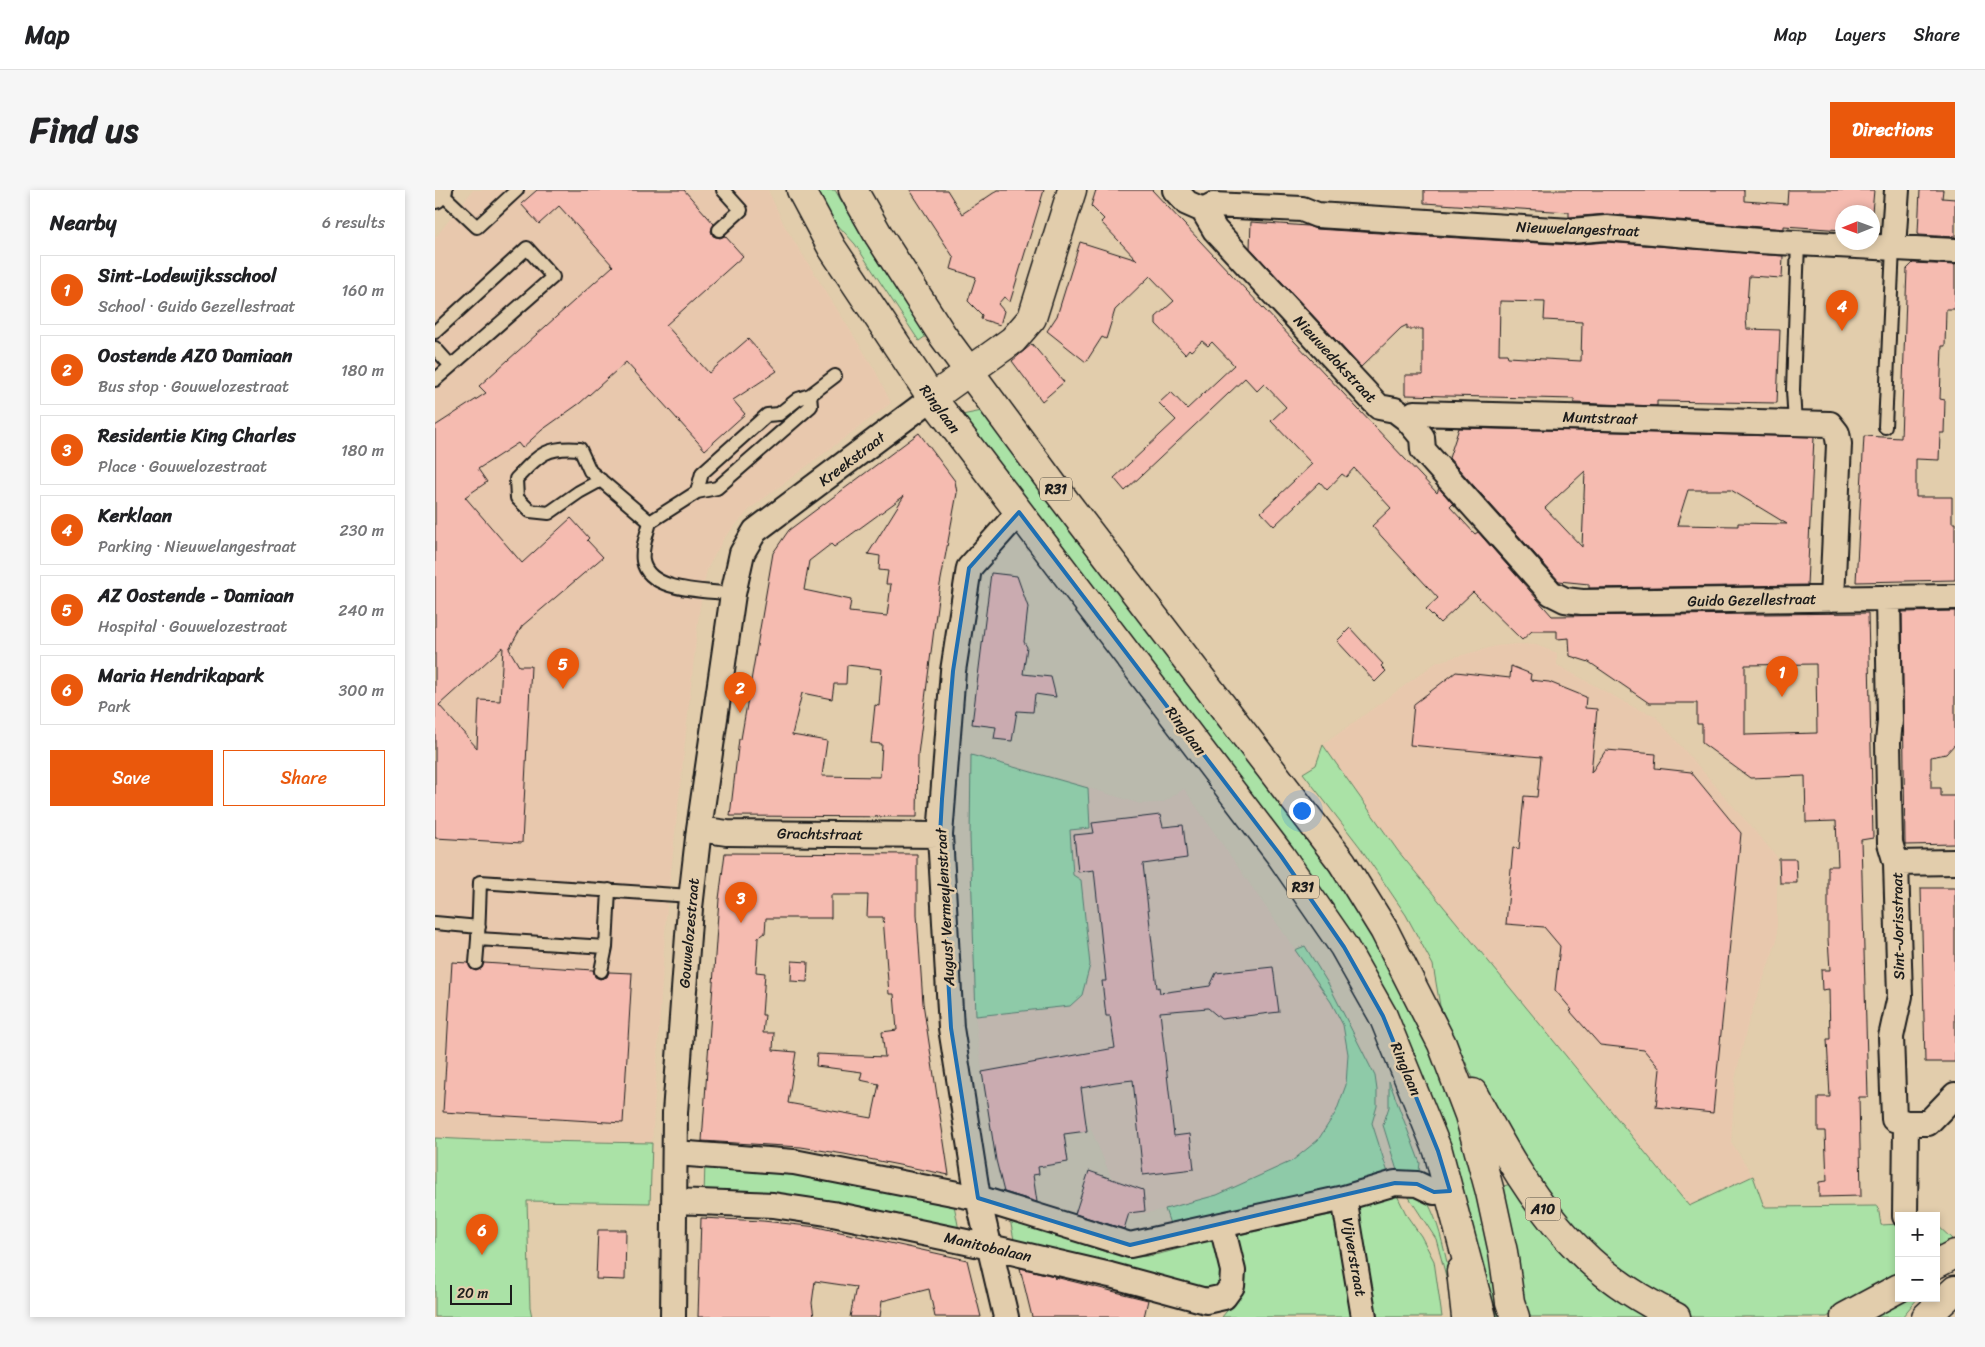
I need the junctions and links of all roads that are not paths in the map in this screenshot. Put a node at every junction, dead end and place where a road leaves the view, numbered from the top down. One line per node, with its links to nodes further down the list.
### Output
1 (517, 190): 8 (lane)
2 (723, 190): 10 (lane)
3 (801, 190): 21 (main road, Ringlaan / R31)
4 (853, 190): 17 (main road, R31)
5 (1072, 190): 17 (main road, Kreekstraat)
6 (1175, 190): 9 (street, Nieuwedokstraat)
7 (1897, 190): 12 (street)
8 (438, 192)
9 (1203, 210): 11 (street, Nieuwelangestraat); 23 (street, Nieuwedokstraat)
10 (719, 230)
11 (1798, 242): 12 (street, Nieuwelangestraat); 24 (lane)
12 (1893, 247): 13 (street, Nieuwelangestraat); 26 (lane)
13 (1955, 251)
14 (435, 332): 16 (lane)
15 (435, 348): 16 (lane)
16 (451, 366): 19 (lane)
17 (970, 372): 21 (main road, Kreekstraat); 48 (main road, R31)
18 (835, 376): 20 (lane)
19 (435, 380)
20 (811, 395): 22 (lane); 25 (lane)
21 (932, 398): 29 (main road, Ringlaan / R31); 31 (street, Kreekstraat)
22 (779, 414): 25 (lane); 28 (lane)
23 (1407, 419): 24 (street, Muntstraat); 32 (street, Nieuwedokstraat)
24 (1795, 424): 36 (street, Muntstraat)
25 (787, 427): 28 (lane)
26 (1885, 427)
27 (601, 480): 27 (lane); 30 (lane)
28 (697, 492): 30 (lane)
29 (1019, 512): 38 (street, August Vermeylenstraat); 52 (main road, Ringlaan / R31)
30 (650, 522): 33 (lane)
31 (742, 553): 33 (street, Gouwelozestraat)
32 (1551, 593): 36 (street, Guido Gezellestraat)
33 (733, 594): 37 (street, Gouwelozestraat)
34 (1955, 597): 35 (street, Guido Gezellestraat)
35 (1888, 598): 36 (street, Guido Gezellestraat); 40 (street, Sint-Jorisstraat)
36 (1832, 599)
37 (699, 829): 38 (street, Grachtstraat); 42 (street, Gouwelozestraat)
38 (940, 835): 53 (street, August Vermeylenstraat)
39 (1955, 862): 40 (street)
40 (1896, 864): 50 (street, Sint-Jorisstraat)
41 (609, 890): 42 (lane); 44 (lane); 45 (lane)
42 (691, 896): 51 (street, Gouwelozestraat)
43 (435, 923): 44 (lane)
44 (478, 933): 45 (lane); 46 (lane)
45 (606, 947): 47 (lane)
46 (476, 963)
47 (601, 971)
48 (1442, 1044): 69 (main road, R31); 70 (main road, A10)
49 (1955, 1094): 50 (street)
50 (1906, 1123): 56 (street)
51 (675, 1153): 53 (street); 55 (street, Gouwelozestraat)
52 (1450, 1191): 54 (street); 58 (main road, Ringlaan / R31)
53 (978, 1198): 57 (street); 59 (street, August Vermeylenstraat)
54 (1344, 1198): 57 (street); 66 (street, Vijverstraat)
55 (675, 1201): 59 (street, Manitobalaan); 64 (street, Gouwelozestraat)
56 (1905, 1212)
57 (1222, 1226): 59 (street, Manitobalaan)
58 (1462, 1237): 67 (main road); 68 (main road, Ringlaan / R31)
59 (990, 1247): 65 (street, August Vermeylenstraat)
60 (1955, 1254): 61 (main road)
61 (1940, 1262)
62 (1895, 1290): 71 (main road)
63 (1955, 1290): 72 (main road)
64 (673, 1317)
65 (1006, 1317)
66 (1364, 1317)
67 (1466, 1317)
68 (1483, 1317)
69 (1515, 1317)
70 (1676, 1317)
71 (1845, 1317)
72 (1926, 1317)

